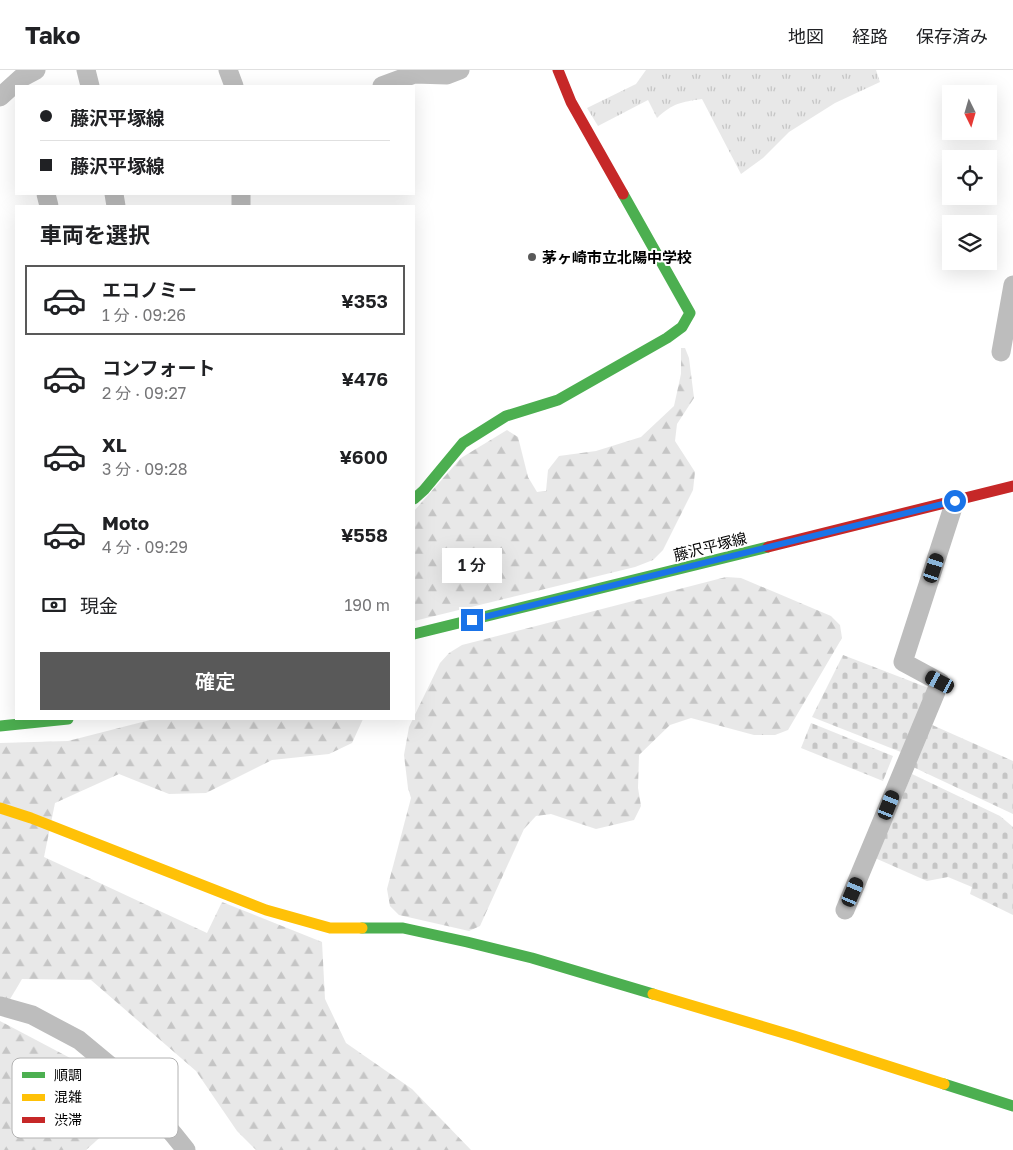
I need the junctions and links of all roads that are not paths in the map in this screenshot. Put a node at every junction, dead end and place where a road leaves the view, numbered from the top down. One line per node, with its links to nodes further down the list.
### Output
1 (86, 70): 5 (street)
2 (228, 70): 6 (street)
3 (460, 70): 7 (street)
4 (558, 70): 13 (street)
5 (90, 85)
6 (234, 85)
7 (385, 85)
8 (15, 86): 9 (street)
9 (0, 97)
10 (1013, 285): 11 (street)
11 (1001, 352)
12 (1013, 486): 14 (street, 藤沢平塚線)
13 (415, 498)
14 (955, 501): 15 (street, 藤沢平塚線); 20 (street)
15 (415, 634)
16 (62, 720): 17 (street)
17 (30, 721): 18 (street)
18 (0, 726)
19 (0, 808): 23 (street)
20 (846, 910)
21 (0, 1006): 22 (street)
22 (101, 1058)
23 (1013, 1106)
24 (176, 1138): 25 (street)
25 (186, 1150)

